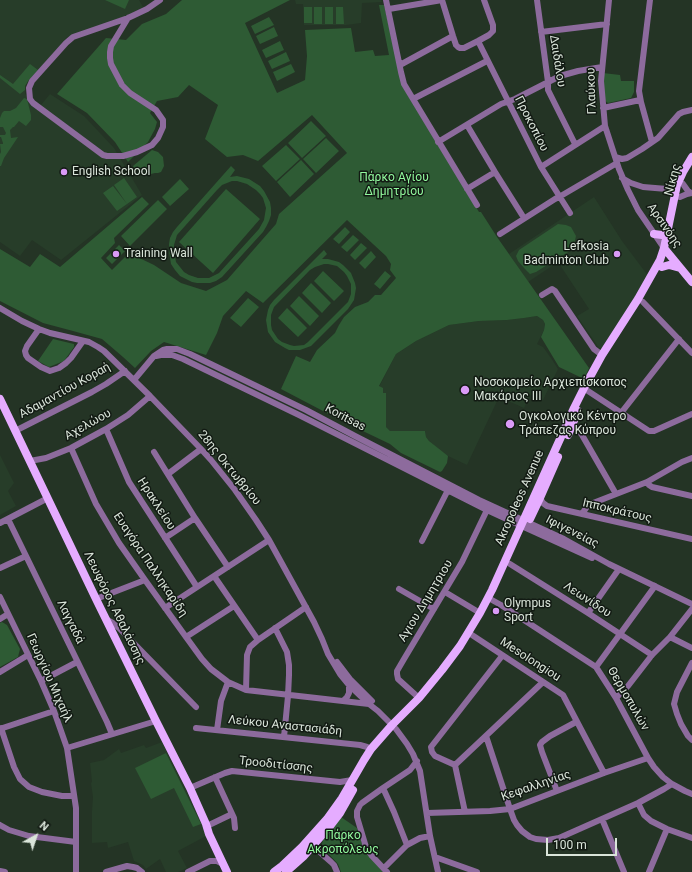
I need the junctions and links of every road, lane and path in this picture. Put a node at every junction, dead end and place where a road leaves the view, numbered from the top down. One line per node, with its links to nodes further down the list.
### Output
1 (160, 0): 9 (street)
2 (386, 0): 8 (street)
3 (442, 0): 8 (street); 12 (street)
4 (484, 0): 13 (street)
5 (537, 0): 11 (street, Δαιδάλου)
6 (609, 0): 10 (street, Γλαύκου)
7 (650, 0): 19 (street)
8 (388, 9): 15 (street)
9 (128, 18): 9 (street)
10 (607, 24): 11 (street); 16 (street, Γλαύκου)
11 (541, 32): 17 (street, Δαιδάλου)
12 (453, 36): 13 (street); 15 (street)
13 (478, 41): 14 (street, Προκοπίου)
14 (488, 61): 18 (street); 20 (street, Προκοπίου)
15 (400, 65): 18 (street)
16 (602, 67): 17 (street); 21 (street, Γλαύκου)
17 (548, 82): 20 (street); 27 (street, Δαιδάλου)
18 (413, 99): 25 (street)
19 (640, 100): 21 (street); 26 (street)
20 (508, 102): 23 (street); 31 (street, Προκοπίου)
21 (603, 108): 24 (street, Γλαύκου)
22 (692, 110): 26 (street)
23 (467, 125): 25 (street); 32 (street)
24 (605, 126): 27 (street); 30 (street, Γλαύκου)
25 (438, 142): 36 (street)
26 (652, 142): 28 (street)
27 (575, 144): 31 (street)
28 (627, 158): 30 (street); 30 (street)
29 (691, 159): 34 (main road, Νίκης)
30 (617, 163): 33 (street, Γλαύκου); 39 (street)
31 (541, 166): 39 (street, Προκοπίου)
32 (495, 172): 36 (street); 44 (street)
33 (622, 178): 35 (street); 41 (street)
34 (680, 184): 37 (street); 38 (street); 40 (main road, Νίκης)
35 (643, 187): 37 (street); 41 (street)
36 (467, 189): 42 (street)
37 (667, 189): 40 (street)
38 (691, 193): 40 (street)
39 (559, 197): 43 (street, Προκοπίου); 44 (street)
40 (678, 197): 45 (main road, Νίκης); 48 (main road, Νίκης)
41 (633, 200): 47 (street, Αρσινόης)
42 (477, 205)
43 (570, 213)
44 (524, 218): 46 (street)
45 (668, 232): 47 (main road); 48 (main road, Νίκης)
46 (500, 234)
47 (654, 234): 48 (street, Αρσινόης)
48 (666, 250): 49 (main road, Akropoleos Avenue); 50 (main road, Αρσινόης); 59 (main road, Akropoleos Avenue)
49 (662, 267): 50 (main road); 53 (main road, Akropoleos Avenue)
50 (681, 268): 51 (main road, Αρσινόης)
51 (692, 282)
52 (542, 295): 59 (street)
53 (643, 302): 56 (street); 63 (main road, Akropoleos Avenue)
54 (0, 308): 55 (street, 28ης Οκτωβρίου)
55 (39, 329): 57 (street, 28ης Οκτωβρίου); 57 (street)
56 (679, 339): 58 (street); 66 (street)
57 (83, 341): 61 (street, 28ης Οκτωβρίου)
58 (692, 353)
59 (602, 355): 88 (main road, Akropoleos Avenue)
60 (154, 356): 62 (street, Koritsas); 78 (street, Koritsas); 88 (street, Koritsas)
61 (125, 371): 62 (street, 28ης Οκτωβρίου); 70 (street, Αδαμαντίου Κοραή)
62 (134, 380): 64 (street, 28ης Οκτωβρίου)
63 (588, 392): 66 (street); 68 (main road, Akropoleos Avenue)
64 (150, 396): 69 (street, Αχελώου); 72 (street, 28ης Οκτωβρίου)
65 (0, 400): 70 (main road, Λεωφόρος Αθαλάσσης)
66 (621, 413): 67 (street)
67 (692, 414)
68 (573, 424): 79 (street); 82 (main road, Akropoleos Avenue)
69 (106, 428): 71 (street, Αχελώου); 89 (street, Ηρακλείου)
70 (16, 431): 75 (main road, Λεωφόρος Αθαλάσσης)
71 (71, 448): 75 (street, Αχελώου); 99 (street, Ευαγόρα Παλληκαρίδη)
72 (201, 449): 76 (street); 91 (street, 28ης Οκτωβρίου)
73 (154, 452): 76 (street)
74 (692, 458): 77 (street)
75 (30, 461): 81 (main road, Λεωφόρος Αθαλάσσης)
76 (168, 474): 85 (street)
77 (647, 482): 79 (street); 80 (street)
78 (448, 490): 83 (street, Koritsas); 92 (street)
79 (616, 494): 84 (street)
80 (692, 496)
81 (48, 498): 86 (street); 105 (main road, Λεωφόρος Αθαλάσσης)
82 (540, 498): 84 (street, Ιπποκράτους); 88 (main road, Akropoleos Avenue)
83 (487, 510): 88 (street, Koritsas); 103 (street, Αγιου Δημητριου)
84 (582, 514): 90 (street, Ιπποκράτους)
85 (195, 518): 89 (street); 95 (street)
86 (8, 519): 87 (street); 93 (street, Λαγγαδά)
87 (0, 524)
88 (524, 524): 94 (main road, Akropoleos Avenue); 97 (street, Ιφιγενείας); 113 (main road, Akropoleos Avenue)
89 (165, 538): 101 (street, Ηρακλείου)
90 (692, 539)
91 (269, 540): 95 (street); 109 (street, 28ης Οκτωβρίου)
92 (422, 541)
93 (26, 556): 96 (street); 129 (street, Λαγγαδά)
94 (510, 564): 106 (main road, Akropoleos Avenue); 114 (street, Λεωνίδου)
95 (228, 567): 98 (street)
96 (0, 568)
97 (619, 569): 100 (street, Ιφιγενείας); 114 (street)
98 (214, 576): 101 (street); 108 (street)
99 (144, 580): 105 (street); 110 (street, Ευαγόρα Παλληκαρίδη)
100 (654, 586): 107 (street, Ιφιγενείας); 119 (street)
101 (197, 587): 110 (street)
102 (399, 589): 111 (street)
103 (445, 592): 111 (street, Αγιου Δημητριου); 113 (street)
104 (0, 597): 115 (street, Γεωργίου Μιχαήλ)
105 (96, 599): 117 (main road, Λεωφόρος Αθαλάσσης)
106 (492, 600): 120 (main road, Akropoleos Avenue); 131 (street, Θερμοπυλών)
107 (692, 604)
108 (234, 606): 121 (street); 124 (street)
109 (306, 607): 118 (street); 123 (street, 28ης Οκτωβρίου)
110 (165, 608): 121 (street, Ευαγόρα Παλληκαρίδη)
111 (434, 609): 139 (street, Αγιου Δημητριου)
112 (692, 609): 122 (street)
113 (480, 613): 139 (main road, Akropoleos Avenue)
114 (588, 613): 119 (street, Λεωνίδου)
115 (8, 614): 116 (street); 126 (street, Γεωργίου Μιχαήλ)
116 (0, 619)
117 (106, 620): 143 (street); 146 (main road, Λεωφόρος Αθαλάσσης)
118 (275, 628): 124 (street); 138 (street)
119 (620, 634): 128 (street, Λεωνίδου); 131 (street)
120 (472, 635): 127 (street, Mesolongiou); 148 (main road, Akropoleos Avenue)
121 (186, 637): 134 (street, Ευαγόρα Παλληκαρίδη)
122 (670, 637): 125 (street); 128 (street)
123 (322, 639): 136 (street, 28ης Οκτωβρίου); 145 (street, 28ης Οκτωβρίου)
124 (258, 640): 137 (street)
125 (692, 648)
126 (28, 655): 132 (street); 133 (street, Γεωργίου Μιχαήλ)
127 (502, 656): 135 (street, Mesolongiou); 160 (street)
128 (652, 656): 140 (street)
129 (77, 662): 133 (street); 152 (street, Λαγγαδά)
130 (692, 663): 155 (street)
131 (596, 667): 140 (street, Θερμοπυλών)
132 (0, 672)
133 (41, 681): 144 (street, Γεωργίου Μιχαήλ)
134 (228, 682): 137 (street, Ευαγόρα Παλληκαρίδη); 151 (street)
135 (543, 682): 147 (street, Mesolongiou); 153 (street)
136 (349, 685): 141 (street); 142 (street, 28ης Οκτωβρίου)
137 (246, 690): 138 (street, Ευαγόρα Παλληκαρίδη)
138 (288, 696): 141 (street, Ευαγόρα Παλληκαρίδη); 154 (street)
139 (419, 698): 148 (main road, Akropoleos Avenue)
140 (616, 698): 158 (street, Θερμοπυλών)
141 (343, 701): 142 (street, Ευαγόρα Παλληκαρίδη)
142 (369, 704): 145 (street, 28ης Οκτωβρίου)
143 (196, 707)
144 (54, 711): 150 (street); 156 (street, Γεωργίου Μιχαήλ)
145 (378, 711): 148 (street, 28ης Οκτωβρίου)
146 (156, 721): 152 (street); 166 (main road, Λεωφόρος Αθαλάσσης)
147 (576, 722): 161 (street, Mesolongiou); 169 (street)
148 (394, 727): 157 (main road); 159 (street, 28ης Οκτωβρίου); 186 (main road)
149 (196, 728): 151 (street, Λεύκου Αναστασιάδη)
150 (1, 729): 171 (street)
151 (217, 730): 154 (street, Λεύκου Αναστασιάδη)
152 (112, 734): 156 (street)
153 (486, 736): 160 (street); 173 (street)
154 (284, 737): 157 (street, Λεύκου Αναστασιάδη)
155 (692, 740)
156 (67, 748): 171 (street, Γεωργίου Μιχαήλ)
157 (371, 749): 163 (main road)
158 (648, 758): 161 (street, Κεφαλληνίας); 165 (street, Θερμοπυλών)
159 (417, 761): 167 (street); 175 (street, 28ης Οκτωβρίου)
160 (455, 765): 174 (street)
161 (604, 773): 169 (street, Κεφαλληνίας)
162 (215, 777): 164 (street, Τροοδιτίσσης); 166 (street, Τροοδιτίσσης); 176 (street)
163 (352, 780): 164 (street, Τροοδιτίσσης); 168 (main road)
164 (340, 782): 168 (street)
165 (672, 784): 170 (street, Θερμοπυλών); 172 (street)
166 (190, 788): 179 (main road, Λεωφόρος Αθαλάσσης)
167 (382, 788): 185 (street); 191 (street)
168 (346, 791): 199 (main road)
169 (557, 791): 173 (street, Κεφαλληνίας)
170 (692, 794)
171 (74, 796): 184 (street, Γεωργίου Μιχαήλ)
172 (638, 803): 177 (street); 181 (street)
173 (510, 809): 174 (street, Κεφαλληνίας); 177 (street)
174 (465, 812): 175 (street, Κεφαλληνίας)
175 (426, 813): 182 (street, 28ης Οκτωβρίου)
176 (232, 814): 179 (street); 180 (street)
177 (602, 819): 204 (street)
178 (0, 825): 184 (street)
179 (207, 826): 187 (main road, Λεωφόρος Αθαλάσσης); 198 (main road, Λεωφόρος Αθαλάσσης)
180 (235, 828)
181 (667, 828): 183 (street); 205 (street)
182 (430, 836): 185 (street); 188 (street, 28ης Οκτωβρίου)
183 (692, 838)
184 (76, 842): 194 (street, Γεωργίου Μιχαήλ)
185 (407, 845): 191 (street)
186 (314, 846): 200 (main road); 201 (street)
187 (215, 847): 189 (street); 190 (main road, Λεωφόρος Αθαλάσσης)
188 (435, 857): 202 (street, 28ης Οκτωβρίου); 203 (street)
189 (210, 861): 190 (street); 197 (street)
190 (225, 868)
191 (385, 870)
192 (0, 871): 193 (street)
193 (5, 872)
194 (76, 872)
195 (106, 872): 196 (street)
196 (142, 872)
197 (188, 872)
198 (232, 872)
199 (274, 872)
200 (286, 872)
201 (337, 872)
202 (438, 872)
203 (477, 872)
204 (624, 872)
205 (649, 872)

